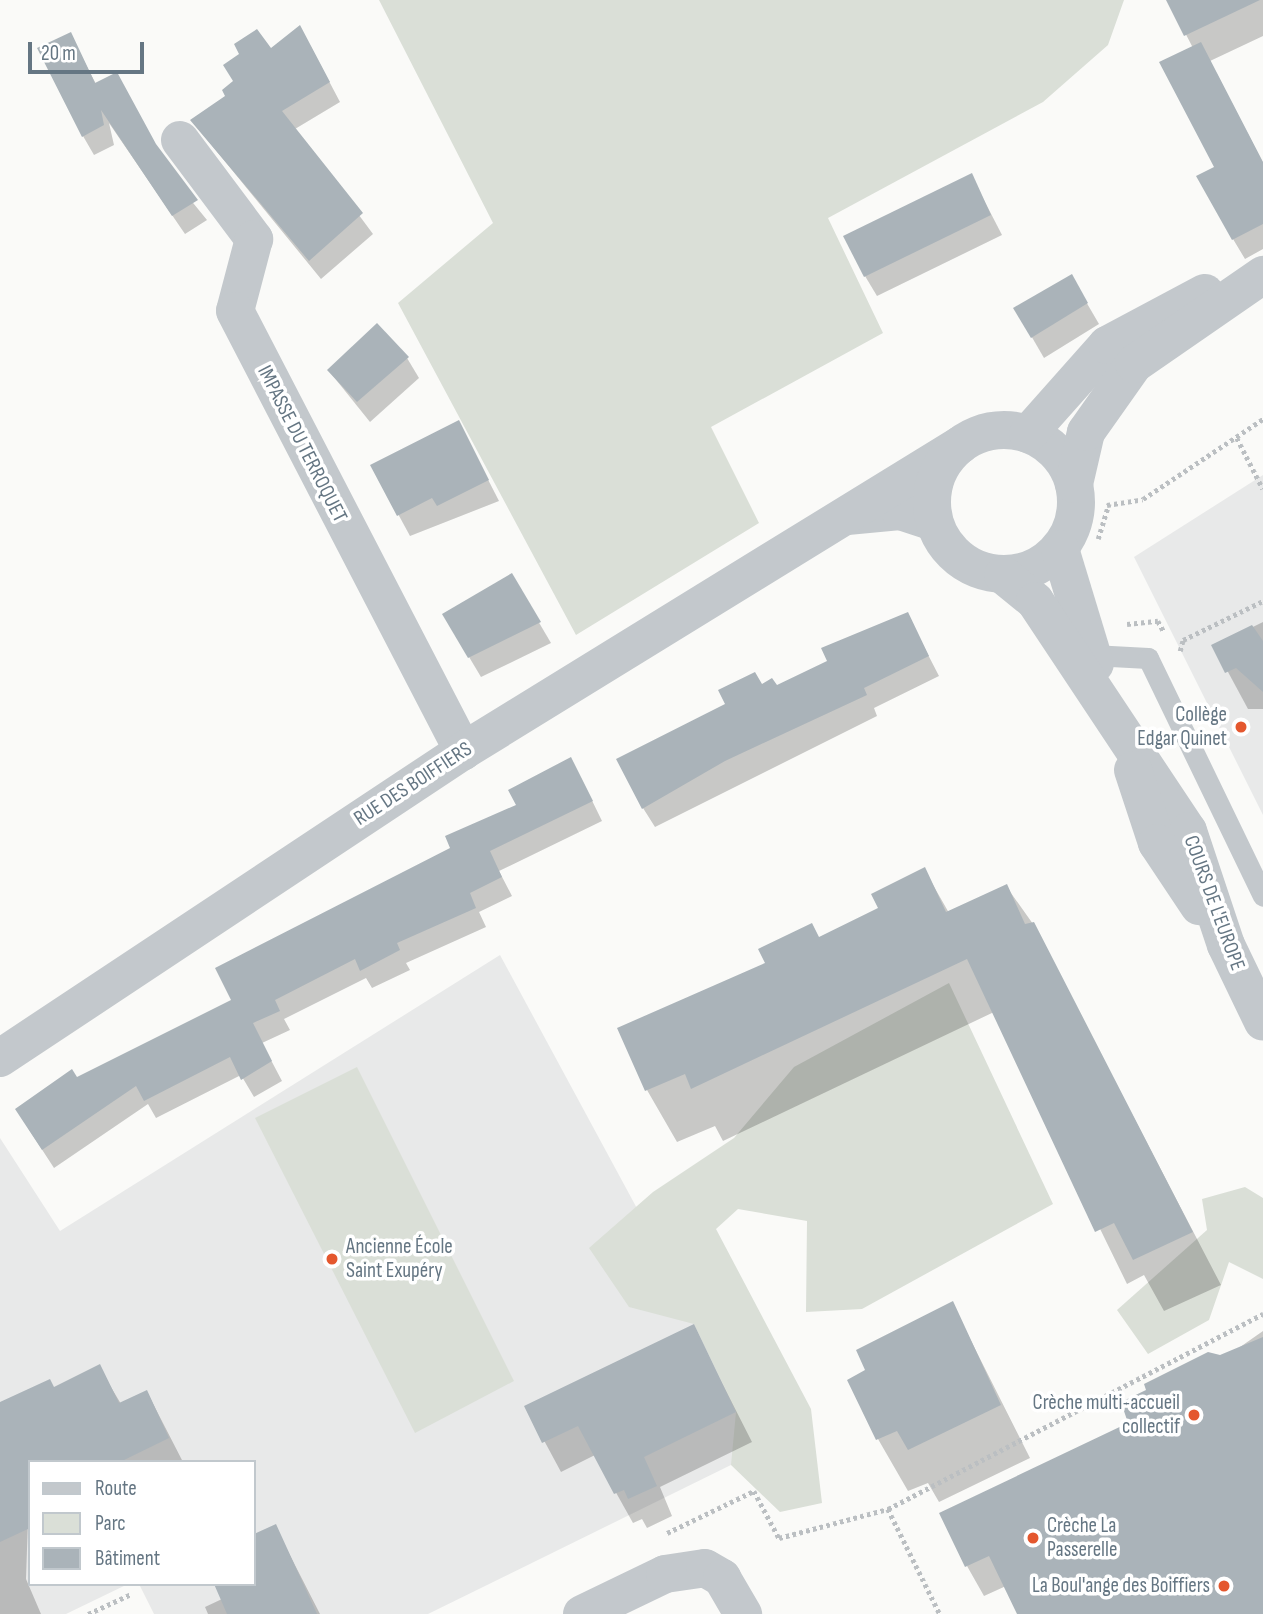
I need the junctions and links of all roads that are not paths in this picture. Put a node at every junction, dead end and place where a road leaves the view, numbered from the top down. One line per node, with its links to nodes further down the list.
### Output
1 (180, 140): 12 (street, IMPASSE DU TERROQUET)
2 (1263, 273): 3 (street); 5 (street)
3 (1028, 434): 4 (street, RUE DES BOIFFIERS); 5 (street)
4 (960, 445): 6 (street, RUE DES BOIFFIERS); 7 (street)
5 (1092, 497): 8 (street)
6 (832, 521): 7 (street, RUE DES BOIFFIERS); 12 (street, RUE DES BOIFFIERS)
7 (934, 522): 9 (street)
8 (1076, 550): 9 (street); 10 (street, COURS DE L'EUROPE)
9 (1003, 575): 11 (street, COURS DE L'EUROPE)
10 (1092, 655): 11 (street, COURS DE L'EUROPE); 13 (lane)
11 (1115, 715): 14 (street, COURS DE L'EUROPE)
12 (463, 751): 15 (street, RUE DES BOIFFIERS)
13 (1263, 896)
14 (1263, 1022)
15 (0, 1058)
16 (582, 1614): 17 (street)
17 (743, 1614)

